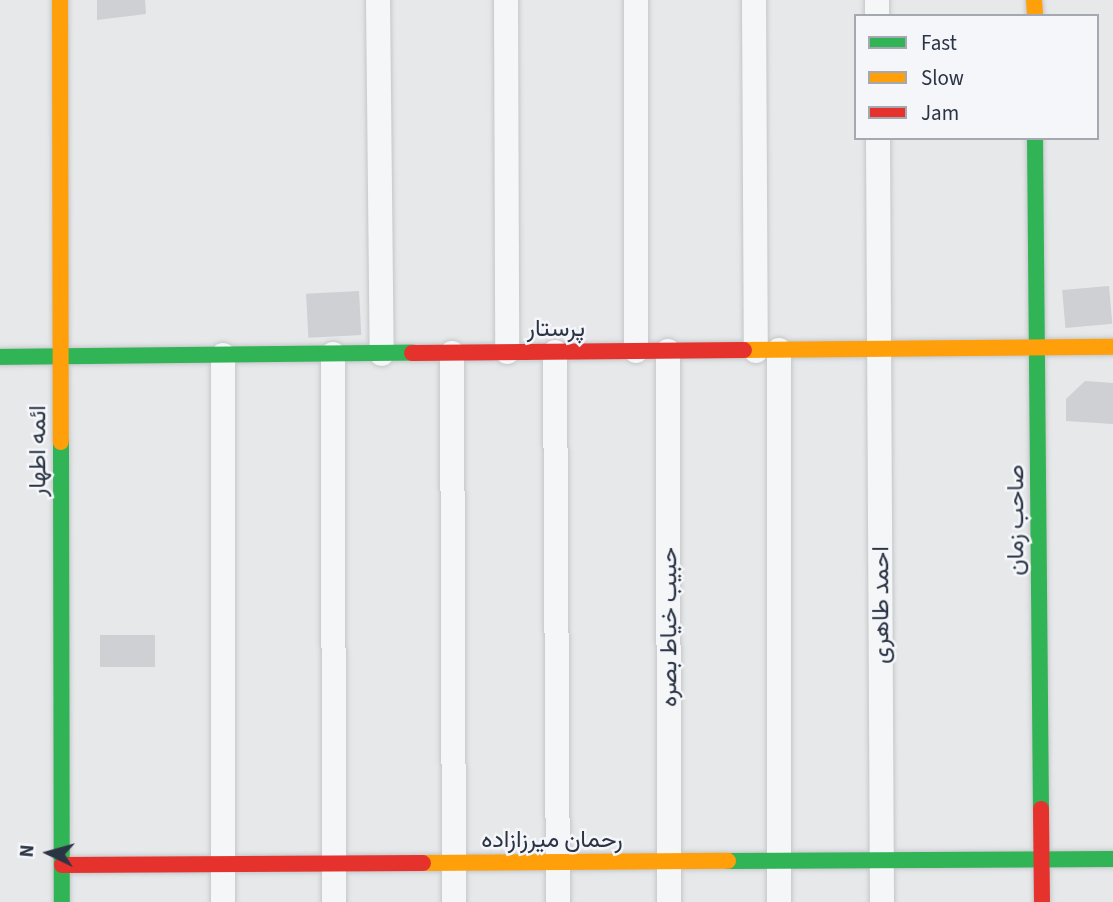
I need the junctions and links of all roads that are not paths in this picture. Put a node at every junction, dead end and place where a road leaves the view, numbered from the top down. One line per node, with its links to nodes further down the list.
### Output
1 (60, 0): 20 (street, ائمه اطهار)
2 (378, 0): 18 (street)
3 (506, 0): 14 (street)
4 (636, 0): 12 (street)
5 (754, 0): 11 (street)
6 (878, 140): 10 (street, احمد طاهری)
7 (1035, 140): 8 (street, صاحب زمان)
8 (1037, 348): 9 (street, پرستار); 10 (street, پرستار); 23 (street, صاحب زمان)
9 (1113, 348)
10 (879, 349): 11 (street, پرستار); 25 (street, احمد طاهری)
11 (767, 350): 13 (street, پرستار); 24 (street)
12 (636, 351): 13 (street, پرستار); 15 (street, پرستار)
13 (668, 351): 27 (street, حبیب خیاط بصره)
14 (507, 352): 15 (street, پرستار); 16 (street, پرستار)
15 (555, 352): 26 (street)
16 (452, 353): 18 (street, پرستار); 28 (street)
17 (333, 354): 18 (street, پرستار); 19 (street, پرستار); 30 (street)
18 (382, 354)
19 (223, 355): 20 (street, پرستار); 29 (street)
20 (61, 356): 21 (street, پرستار); 31 (street, ائمه اطهار)
21 (0, 357)
22 (1113, 859): 23 (street, رحمان میرزازاده)
23 (1042, 860): 25 (street, رحمان میرزازاده); 40 (street, صاحب زمان)
24 (779, 861): 25 (street, رحمان میرزازاده); 27 (street, رحمان میرزازاده); 38 (street)
25 (882, 861): 39 (street, احمد طاهری)
26 (558, 862): 27 (street, رحمان میرزازاده); 28 (street, رحمان میرزازاده); 36 (street)
27 (669, 862): 37 (street, حبیب خیاط بصره)
28 (454, 863): 30 (street, رحمان میرزازاده); 35 (street)
29 (223, 864): 30 (street, رحمان میرزازاده); 31 (street, رحمان میرزازاده); 33 (street)
30 (334, 864): 34 (street)
31 (62, 865): 32 (street, ائمه اطهار)
32 (62, 902)
33 (223, 902)
34 (334, 902)
35 (454, 902)
36 (558, 902)
37 (669, 902)
38 (779, 902)
39 (882, 902)
40 (1042, 902)

